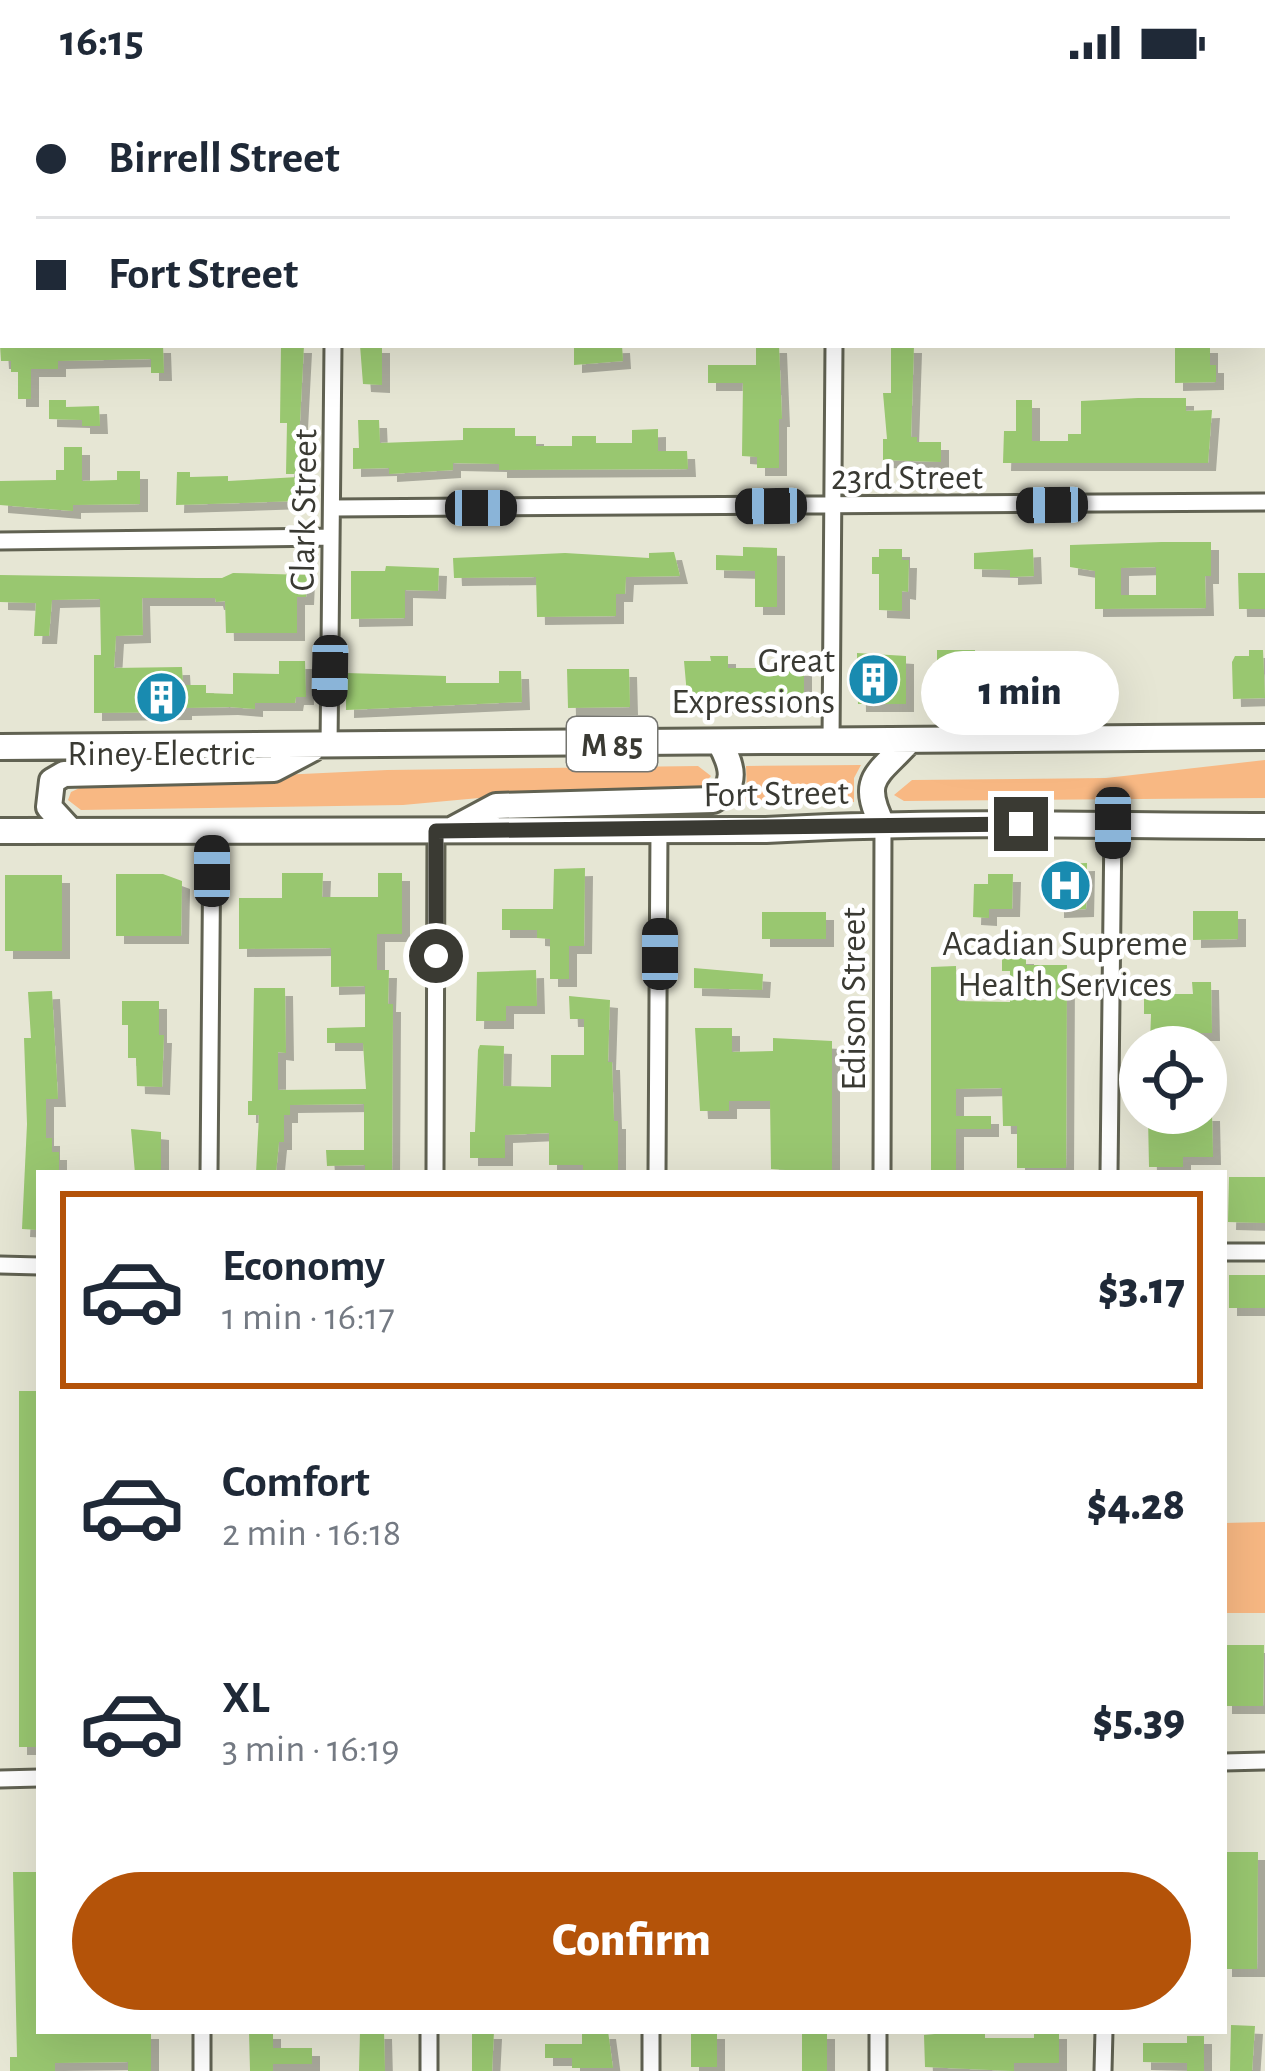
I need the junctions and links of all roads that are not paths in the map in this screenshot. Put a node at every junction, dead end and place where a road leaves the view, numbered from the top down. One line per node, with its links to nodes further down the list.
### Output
1 (334, 348): 5 (street, Clark Street)
2 (834, 348): 4 (street)
3 (1265, 502): 4 (street, 23rd Street)
4 (833, 506): 5 (street, 23rd Street); 10 (street)
5 (333, 508): 6 (street, Clark Street)
6 (331, 537): 7 (street); 13 (street, Clark Street)
7 (0, 541)
8 (1265, 736): 9 (main road, Fort Street / M 85)
9 (909, 741): 10 (main road, Fort Street / M 85); 15 (main road)
10 (830, 742): 11 (main road, Fort Street / M 85)
11 (720, 743): 13 (main road, Fort Street / M 85); 21 (main road)
12 (0, 747): 13 (main road, Fort Street / M 85)
13 (322, 747): 17 (main road)
14 (1113, 823): 15 (main road, Fort Street); 16 (main road, Fort Street); 26 (street)
15 (883, 826): 18 (main road, Fort Street); 25 (street, Edison Street)
16 (1265, 826)
17 (70, 830): 19 (main road, Fort Street); 20 (main road, Fort Street)
18 (659, 830): 21 (main road, Fort Street); 24 (street)
19 (0, 831)
20 (212, 831): 21 (main road, Fort Street); 22 (street)
21 (442, 831): 23 (street)
22 (209, 1170)
23 (435, 1170)
24 (658, 1170)
25 (882, 1170)
26 (1109, 1170)
27 (1227, 1252): 28 (street)
28 (1265, 1252)
29 (0, 1265): 30 (street)
30 (36, 1266)
31 (1265, 1761): 32 (street)
32 (1227, 1762)
33 (36, 1778): 34 (street)
34 (0, 1779)
35 (202, 2034): 40 (street)
36 (429, 2034): 41 (street)
37 (651, 2034): 42 (street)
38 (878, 2034): 43 (street)
39 (1104, 2034): 44 (street)
40 (202, 2071)
41 (429, 2071)
42 (651, 2071)
43 (878, 2071)
44 (1103, 2071)

